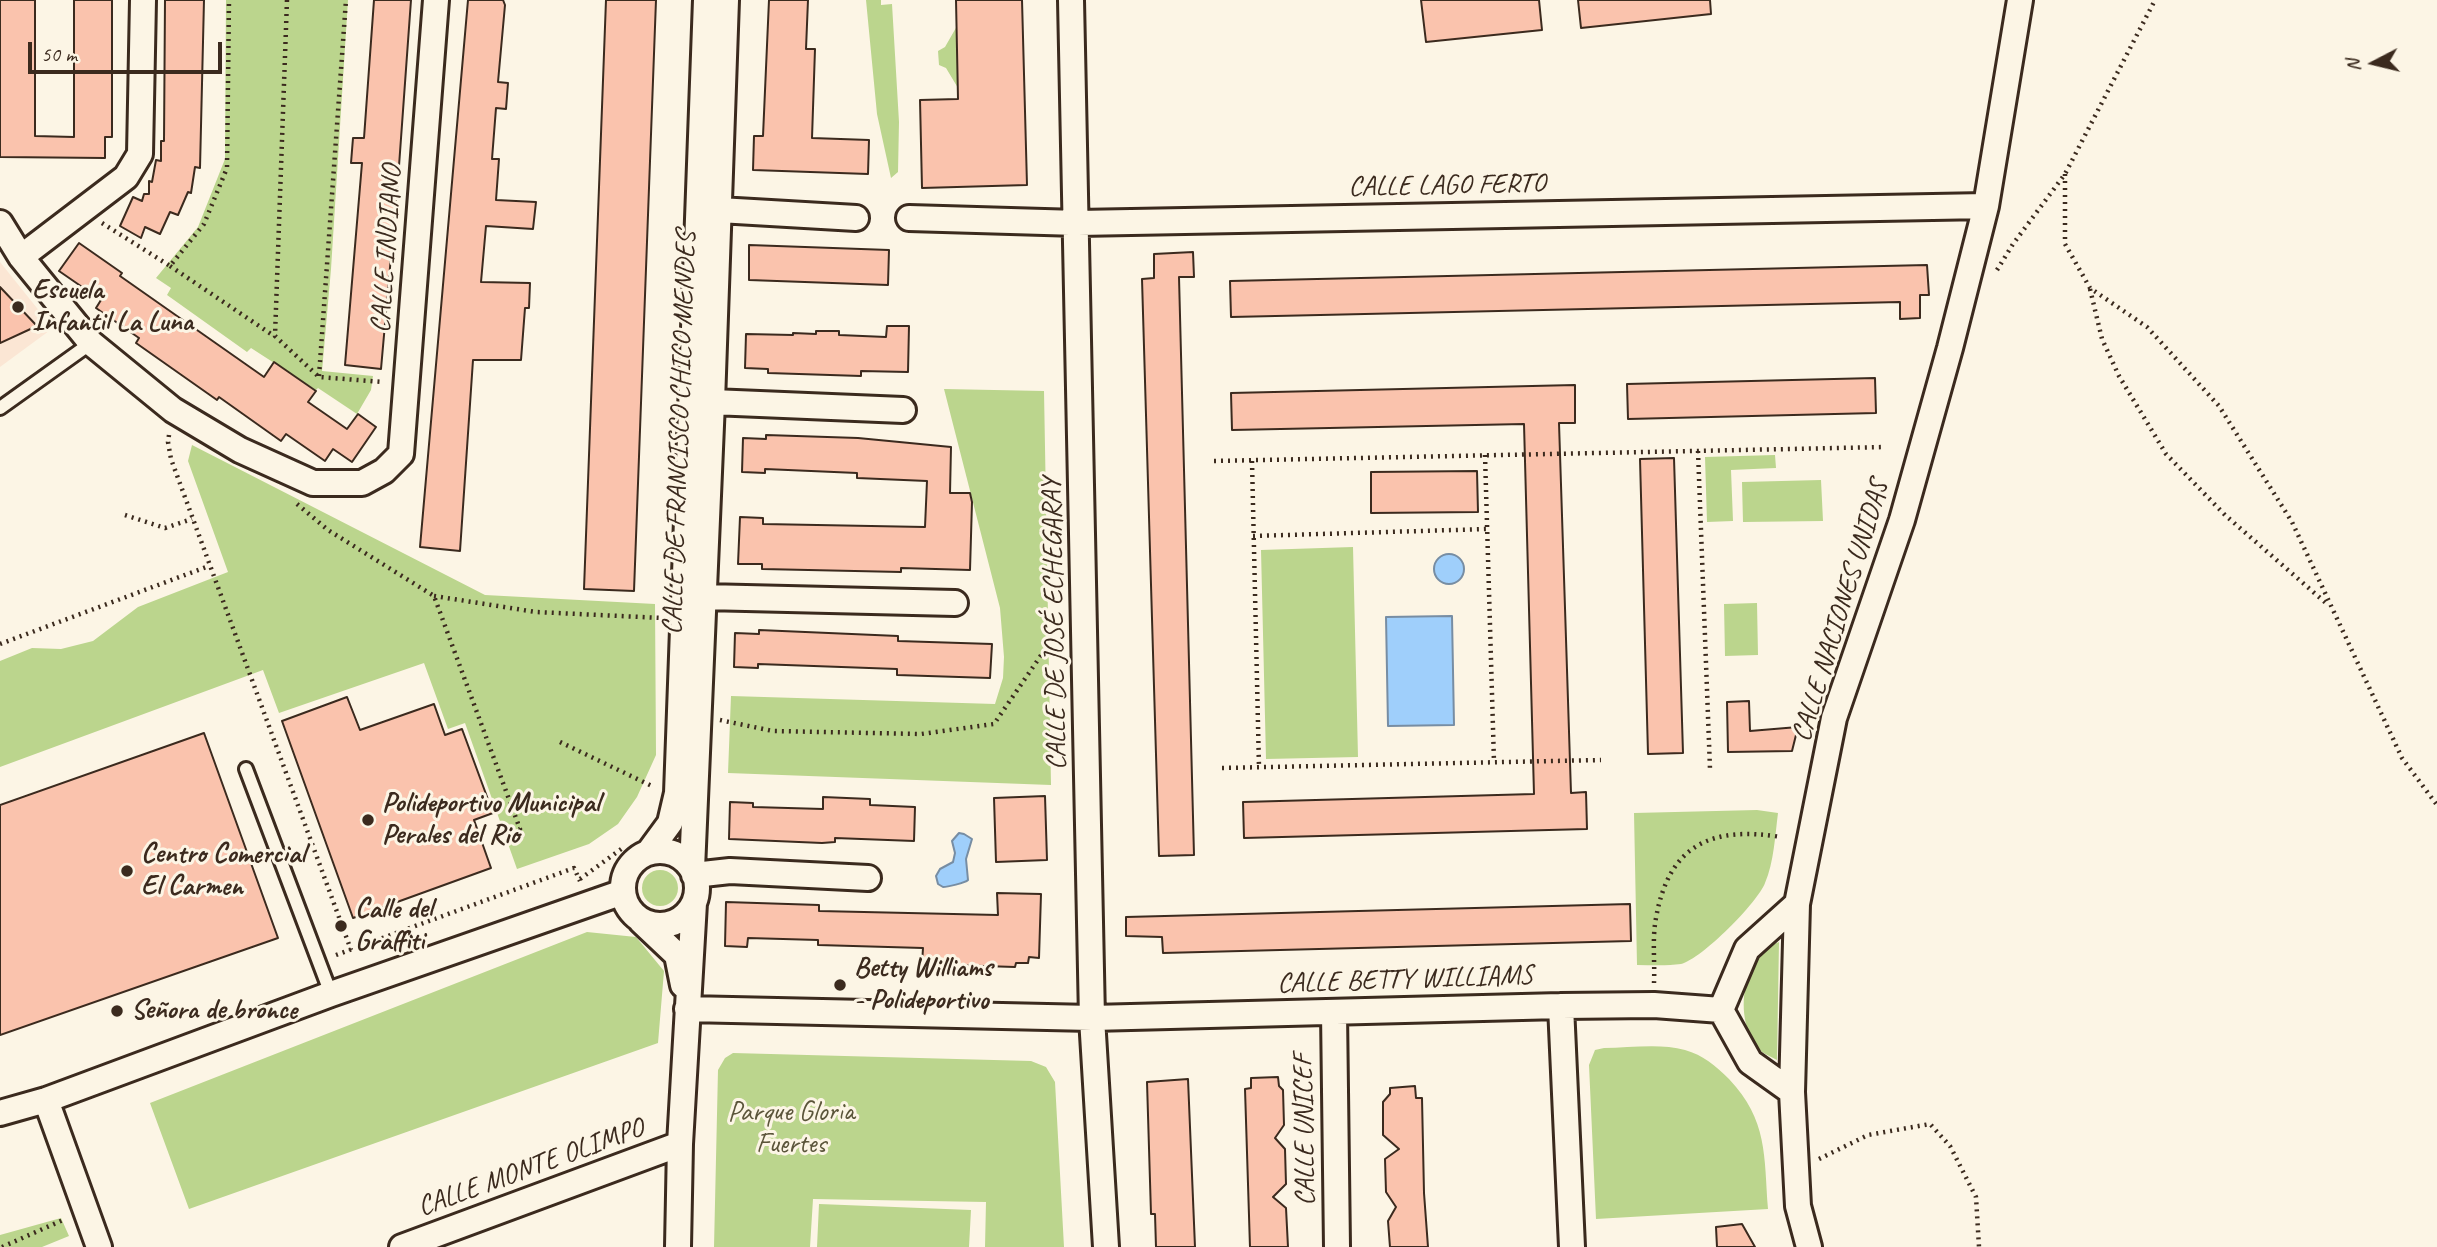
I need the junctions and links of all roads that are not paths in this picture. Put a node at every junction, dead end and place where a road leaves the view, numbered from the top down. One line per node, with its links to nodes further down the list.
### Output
1 (143, 0): 13 (street)
2 (436, 0): 14 (street, CALLE INDIANO)
3 (706, 0): 21 (street, CALLE DE FRANCISCO CHICO MENDES)
4 (726, 0): 8 (street, CALLE DE FRANCISCO CHICO MENDES)
5 (1071, 0): 12 (street, CALLE DE JOSÉ ECHEGARAY)
6 (2020, 0): 7 (street, CALLE NACIONES UNIDAS)
7 (1986, 206): 12 (street, CALLE LAGO FERTO); 26 (street, CALLE NACIONES UNIDAS)
8 (719, 210): 9 (street); 15 (street, CALLE DE FRANCISCO CHICO MENDES)
9 (856, 218)
10 (908, 218): 12 (street, CALLE LAGO FERTO)
11 (0, 223): 13 (street)
12 (1077, 223): 33 (street, CALLE DE JOSÉ ECHEGARAY)
13 (21, 257): 14 (street)
14 (91, 343): 16 (lane)
15 (712, 402): 17 (street); 18 (street, CALLE DE FRANCISCO CHICO MENDES)
16 (0, 408)
17 (903, 410)
18 (704, 597): 19 (street); 22 (street, CALLE DE FRANCISCO CHICO MENDES)
19 (955, 603)
20 (246, 769): 28 (lane)
21 (648, 853): 22 (street); 24 (street)
22 (693, 872): 23 (street); 25 (street)
23 (868, 878)
24 (623, 892): 27 (street); 28 (street)
25 (694, 903): 27 (street); 30 (street)
26 (1797, 904): 31 (street); 34 (street, CALLE NACIONES UNIDAS)
27 (639, 919): 30 (street)
28 (331, 994): 35 (street)
29 (1561, 1006): 31 (street, CALLE BETTY WILLIAMS); 32 (street, CALLE BETTY WILLIAMS); 43 (street)
30 (687, 1009): 33 (street, CALLE BETTY WILLIAMS); 37 (street)
31 (1721, 1010): 34 (street)
32 (1334, 1012): 33 (street, CALLE BETTY WILLIAMS); 42 (street, CALLE UNICEF)
33 (1092, 1018): 41 (street, CALLE DE JOSÉ ECHEGARAY)
34 (1792, 1092): 44 (street, CALLE NACIONES UNIDAS)
35 (46, 1100): 36 (street); 38 (street)
36 (0, 1113)
37 (680, 1144): 39 (street, CALLE MONTE OLIMPO); 40 (street)
38 (99, 1247)
39 (402, 1247)
40 (678, 1247)
41 (1106, 1247)
42 (1337, 1247)
43 (1572, 1247)
44 (1809, 1247)

